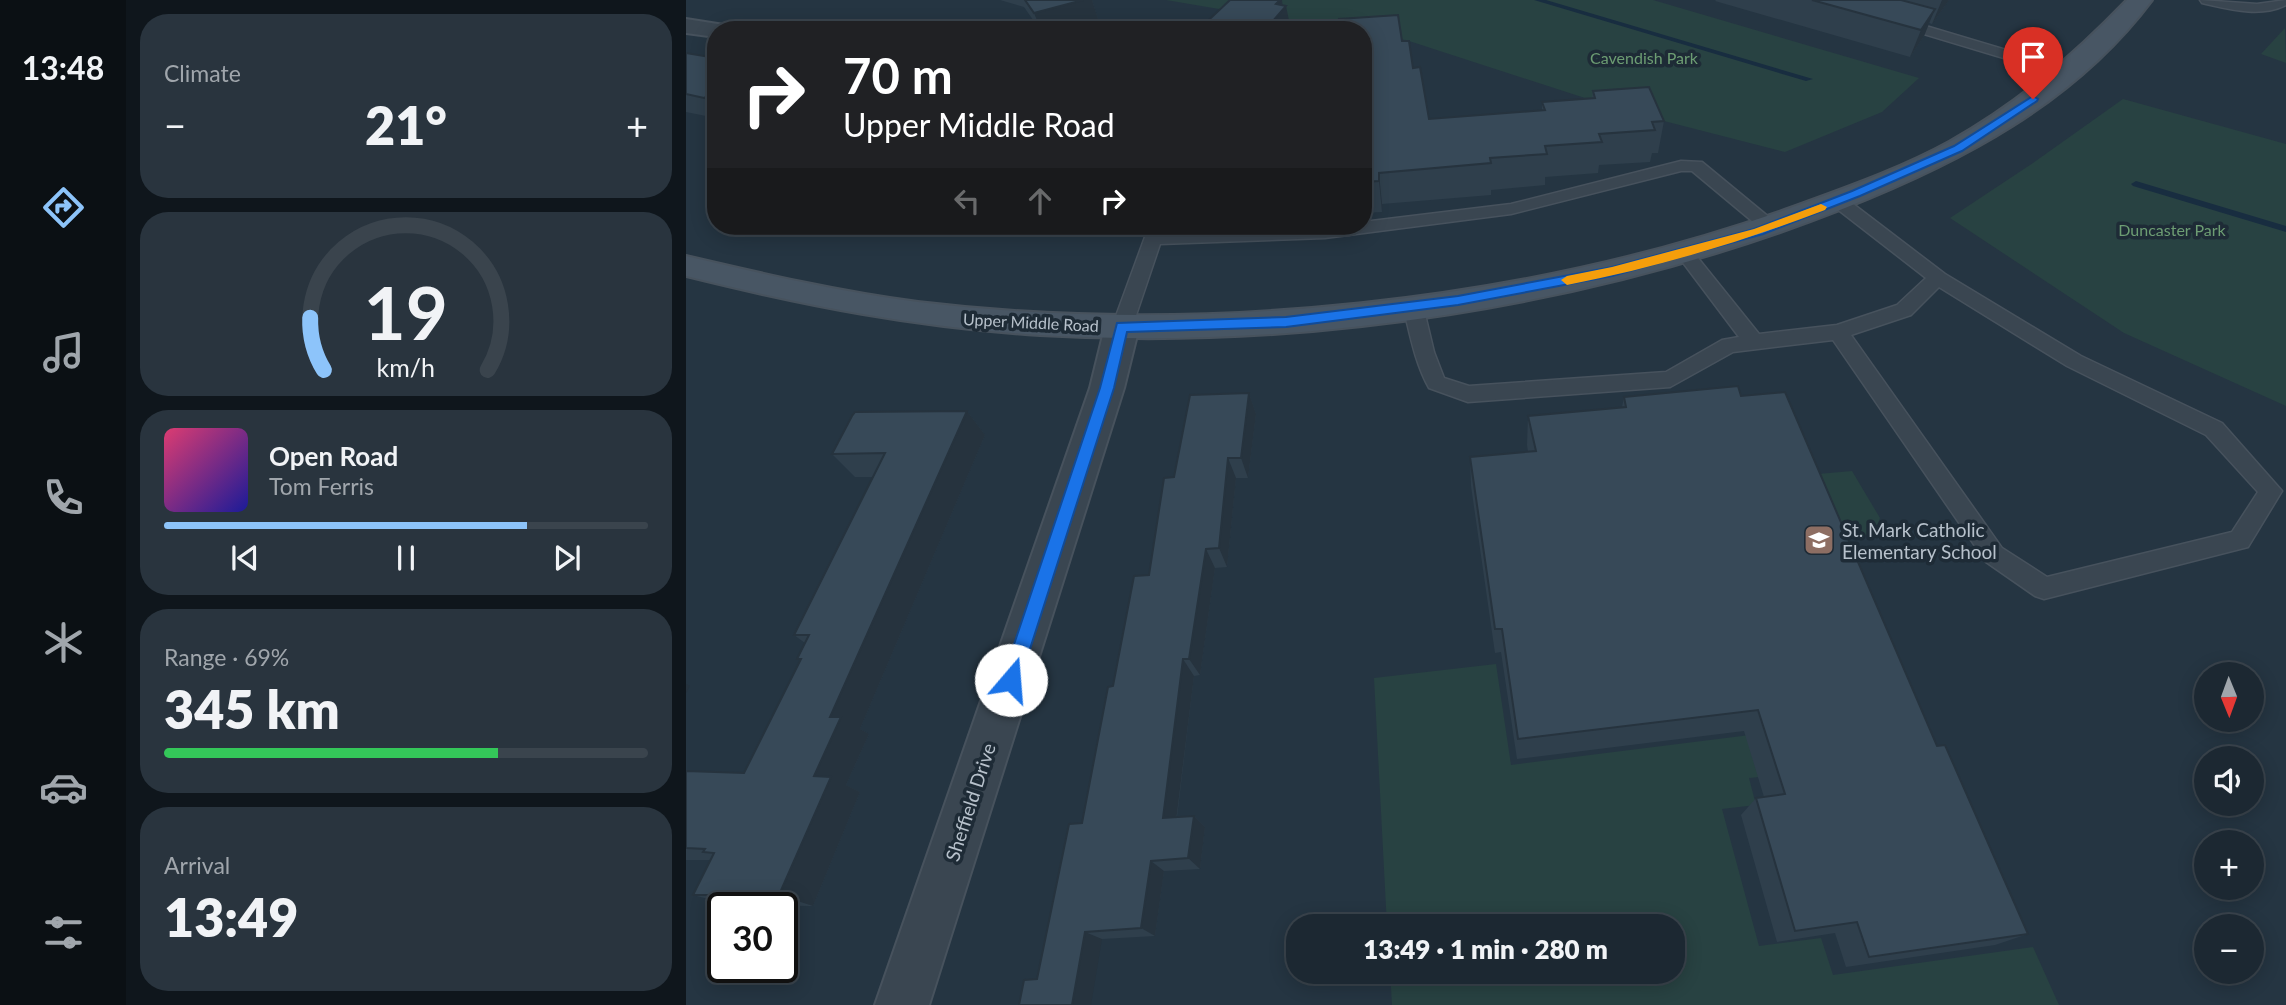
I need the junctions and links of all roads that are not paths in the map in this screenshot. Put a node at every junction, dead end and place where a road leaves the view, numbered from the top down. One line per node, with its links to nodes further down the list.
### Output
1 (2140, 0): 7 (main road, Upper Middle Road)
2 (2207, 0): 3 (lane)
3 (2285, 0)
4 (1889, 19): 7 (lane)
5 (686, 26): 6 (street)
6 (707, 29)
7 (2068, 73): 8 (main road, Upper Middle Road)
8 (1838, 201): 10 (main road, Upper Middle Road); 14 (lane)
9 (1372, 226): 10 (lane)
10 (1770, 227): 12 (main road, Upper Middle Road)
11 (1154, 235): 16 (lane, Sheffield Drive)
12 (1684, 252): 15 (main road, Upper Middle Road); 18 (lane)
13 (686, 266): 16 (main road, Upper Middle Road)
14 (1938, 278): 17 (lane); 17 (lane)
15 (1413, 306): 16 (main road, Upper Middle Road); 18 (lane)
16 (1122, 327): 19 (street, Sheffield Drive)
17 (1838, 331): 18 (lane)
18 (1753, 341)
19 (902, 1005)

